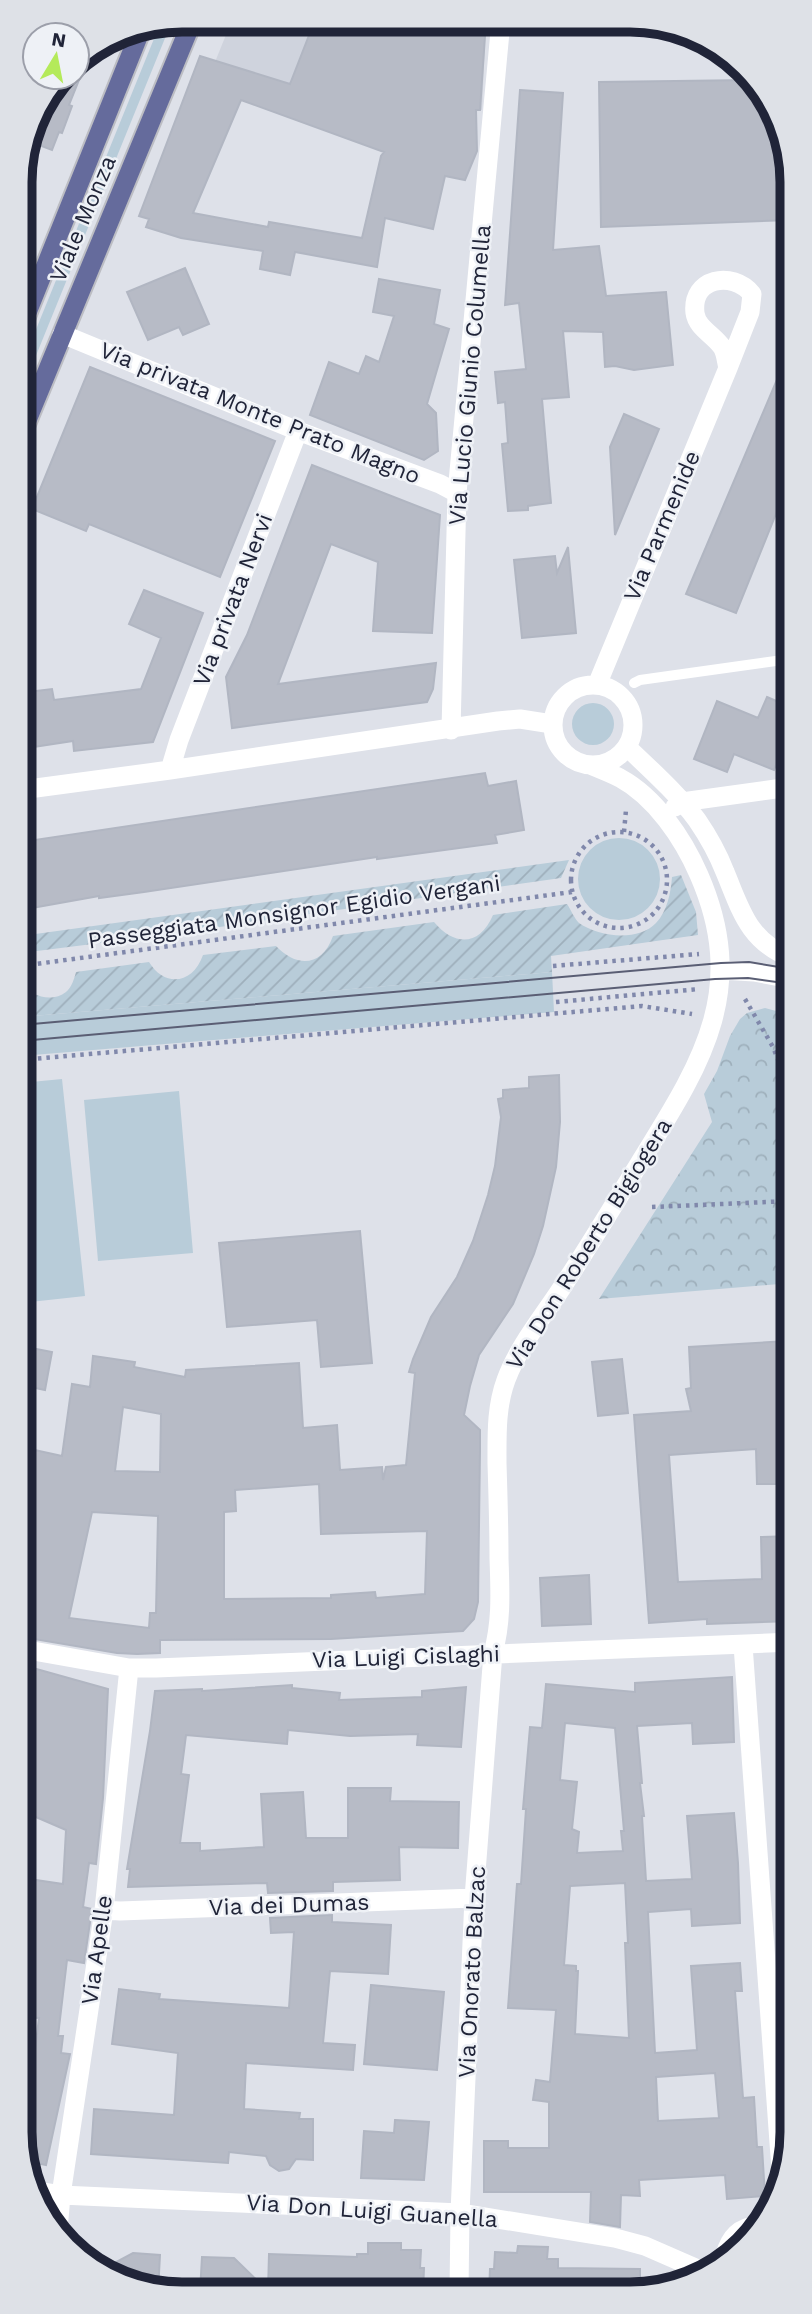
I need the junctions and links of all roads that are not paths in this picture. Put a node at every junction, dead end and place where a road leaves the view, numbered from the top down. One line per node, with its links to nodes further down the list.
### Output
1 (188, 32): 5 (main road, Viale Monza)
2 (500, 32): 9 (street, Via Lucio Giunio Columella)
3 (137, 39): 4 (main road, Viale Monza)
4 (32, 300)
5 (62, 334): 7 (main road, Viale Monza); 8 (street, Via privata Monte Prato Magno)
6 (728, 368): 12 (street, Via Parmenide)
7 (32, 408)
8 (299, 431): 9 (street, Via privata Monte Prato Magno); 17 (street, Via privata Nervi)
9 (457, 493): 14 (street, Via Lucio Giunio Columella)
10 (780, 660): 11 (lane)
11 (634, 683)
12 (597, 685): 13 (street); 15 (street)
13 (552, 724): 14 (street); 16 (street)
14 (451, 730): 17 (street)
15 (627, 747): 16 (street); 20 (street)
16 (590, 765): 21 (street, Via Don Roberto Bigiogera)
17 (170, 770): 18 (street)
18 (32, 788)
19 (780, 788): 20 (street)
20 (682, 802): 21 (street); 22 (street)
21 (662, 816): 23 (street, Via Don Roberto Bigiogera)
22 (780, 953)
23 (721, 970): 24 (street); 28 (street, Via Don Roberto Bigiogera)
24 (780, 977)
25 (780, 1643): 26 (street, Via Luigi Cislaghi)
26 (743, 1645): 28 (street, Via Luigi Cislaghi); 32 (street)
27 (32, 1651): 29 (street, Via Luigi Cislaghi)
28 (493, 1653): 29 (street, Via Luigi Cislaghi); 30 (street, Via Onorato Balzac)
29 (129, 1668): 31 (street, Via Apelle)
30 (474, 1898): 31 (street, Via dei Dumas); 35 (street, Via Onorato Balzac)
31 (104, 1910): 34 (street, Via Apelle)
32 (779, 2148)
33 (44, 2192): 34 (street, Via Don Luigi Guanella)
34 (61, 2195): 35 (street, Via Don Luigi Guanella); 36 (street, Via Apelle)
35 (460, 2213): 39 (street, Via Don Luigi Guanella); 40 (street, Via Onorato Balzac)
36 (59, 2219)
37 (746, 2228): 38 (street)
38 (727, 2247)
39 (695, 2268)
40 (459, 2282)

